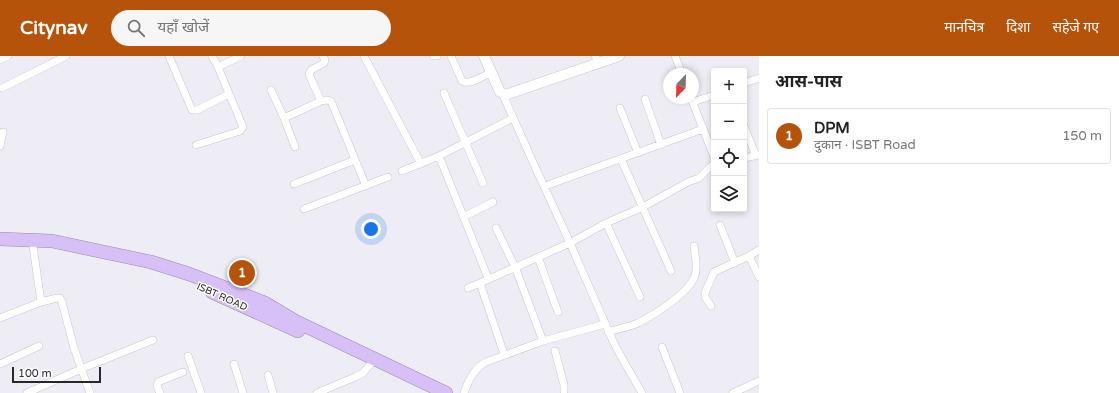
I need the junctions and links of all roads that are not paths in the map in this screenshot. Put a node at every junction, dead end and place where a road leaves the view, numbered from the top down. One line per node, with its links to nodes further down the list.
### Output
1 (8, 56): 14 (street)
2 (66, 56): 21 (street)
3 (169, 56): 24 (street)
4 (212, 56): 16 (street)
5 (241, 56): 16 (street)
6 (324, 56): 29 (street)
7 (364, 56): 49 (street)
8 (433, 56): 9 (street)
9 (437, 56)
10 (451, 56): 18 (street)
11 (484, 56): 18 (street)
12 (619, 56): 15 (street)
13 (675, 56): 17 (street)
14 (0, 60)
15 (597, 60): 25 (street)
16 (218, 67): 24 (street)
17 (680, 68)
18 (491, 72): 25 (street)
19 (759, 78): 20 (street)
20 (747, 83)
21 (2, 88)
22 (271, 90): 32 (street)
23 (444, 93): 37 (street)
24 (229, 94): 38 (street)
25 (504, 95): 33 (street)
26 (711, 96): 27 (street)
27 (699, 98)
28 (645, 99): 39 (street)
29 (321, 101): 32 (street); 48 (street)
30 (694, 104): 34 (street)
31 (620, 108): 43 (street)
32 (284, 118): 41 (street)
33 (513, 118): 37 (street); 56 (street)
34 (703, 129): 39 (street); 42 (street)
35 (4, 132): 40 (street)
36 (747, 133): 44 (street)
37 (465, 142): 45 (street); 53 (street)
38 (196, 145)
39 (661, 145): 43 (street)
40 (0, 146)
41 (295, 147)
42 (711, 149)
43 (638, 153): 47 (street)
44 (757, 155): 46 (street)
45 (438, 156): 49 (street); 60 (street)
46 (747, 157)
47 (621, 159): 56 (street); 58 (street)
48 (355, 160): 54 (street); 55 (street)
49 (421, 164): 51 (street)
50 (711, 166): 58 (street)
51 (402, 171)
52 (388, 177): 55 (street)
53 (483, 183)
54 (294, 184)
55 (366, 186): 59 (street)
56 (545, 186): 65 (street)
57 (493, 202): 60 (street)
58 (643, 206): 61 (street); 74 (street)
59 (304, 209)
60 (463, 217): 76 (street)
61 (606, 223): 65 (street); 80 (street)
62 (720, 225): 72 (street)
63 (496, 228): 73 (street)
64 (0, 239): 79 (highway)
65 (570, 243): 71 (street); 85 (street)
66 (0, 246): 67 (highway, ISBT ROAD)
67 (33, 246): 79 (highway, ISBT ROAD); 81 (street)
68 (694, 246): 86 (street)
69 (759, 250): 70 (street)
70 (749, 256): 72 (street); 75 (street)
71 (538, 257): 73 (street); 83 (street)
72 (735, 263): 82 (street)
73 (515, 267): 76 (street); 88 (street)
74 (671, 271)
75 (759, 277)
76 (488, 278): 77 (street)
77 (480, 283): 78 (street); 92 (street)
78 (468, 288)
79 (217, 289): 94 (highway, ISBT ROAD)
80 (640, 297)
81 (41, 302): 84 (street); 97 (street)
82 (711, 306)
83 (558, 312)
84 (0, 318)
85 (605, 324): 86 (street); 88 (street)
86 (608, 332): 113 (street)
87 (153, 340): 97 (street)
88 (544, 341): 92 (street)
89 (39, 346): 95 (street)
90 (662, 347): 114 (street)
91 (555, 351): 101 (street)
92 (504, 354): 111 (street)
93 (188, 356): 105 (street)
94 (372, 362): 108 (street); 109 (highway, ISBT ROAD); 110 (highway)
95 (0, 364)
96 (234, 364): 106 (street)
97 (81, 369): 102 (street); 103 (street)
98 (183, 372): 104 (street)
99 (268, 375): 107 (street)
100 (759, 381): 115 (street)
101 (565, 392): 112 (street)
102 (26, 393)
103 (90, 393)
104 (160, 393)
105 (201, 393)
106 (243, 393)
107 (273, 393)
108 (317, 393)
109 (430, 393)
110 (446, 393)
111 (464, 393)
112 (556, 393)
113 (642, 393)
114 (680, 393)
115 (733, 393)

